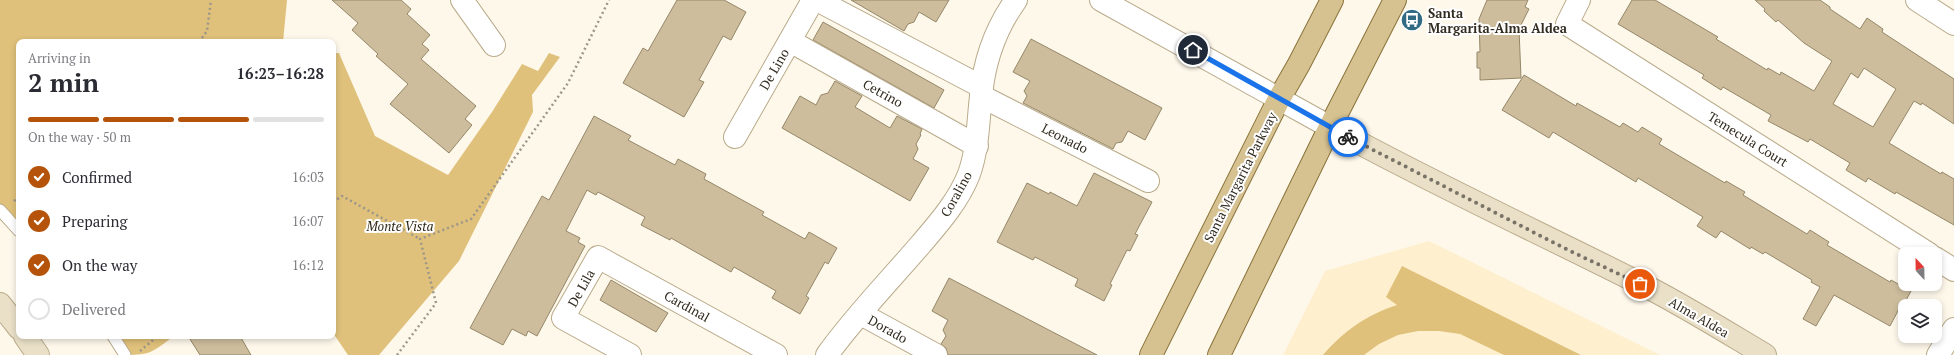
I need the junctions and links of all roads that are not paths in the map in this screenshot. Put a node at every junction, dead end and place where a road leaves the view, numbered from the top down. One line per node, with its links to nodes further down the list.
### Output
1 (462, 0): 12 (street)
2 (813, 0): 11 (street, De Lino)
3 (817, 0): 13 (street, Leonado)
4 (1016, 0): 13 (street, Coralino)
5 (1101, 0): 14 (street, Alma Aldea)
6 (1332, 0): 14 (main road, Santa Margarita Parkway)
7 (1395, 0): 15 (main road)
8 (1579, 0): 21 (street, Temecula Court)
9 (1917, 0): 10 (street)
10 (1954, 24)
11 (790, 41): 16 (street, De Lino); 17 (street, Cetrino)
12 (494, 45)
13 (981, 91): 17 (street, Coralino); 18 (street, Leonado)
14 (1279, 99): 15 (street, Alma Aldea); 37 (main road, Santa Margarita Parkway)
15 (1330, 127): 38 (main road); 39 (main road, Alma Aldea)
16 (735, 137)
17 (977, 146): 26 (street, Coralino)
18 (1148, 181)
19 (0, 210): 20 (lane)
20 (16, 228)
21 (1918, 247)
22 (598, 257): 33 (street, De Lila); 34 (street, Cardinal)
23 (1942, 262): 24 (street)
24 (1954, 270)
25 (0, 304): 27 (main road)
26 (861, 314): 35 (street, Coralino); 36 (street, Dorado)
27 (16, 324)
28 (1954, 329): 40 (street)
29 (27, 339): 31 (main road)
30 (115, 339): 32 (lane)
31 (38, 355)
32 (125, 355)
33 (630, 355)
34 (776, 355)
35 (827, 355)
36 (936, 355)
37 (1151, 355)
38 (1219, 355)
39 (1765, 355)
40 (1938, 355)

